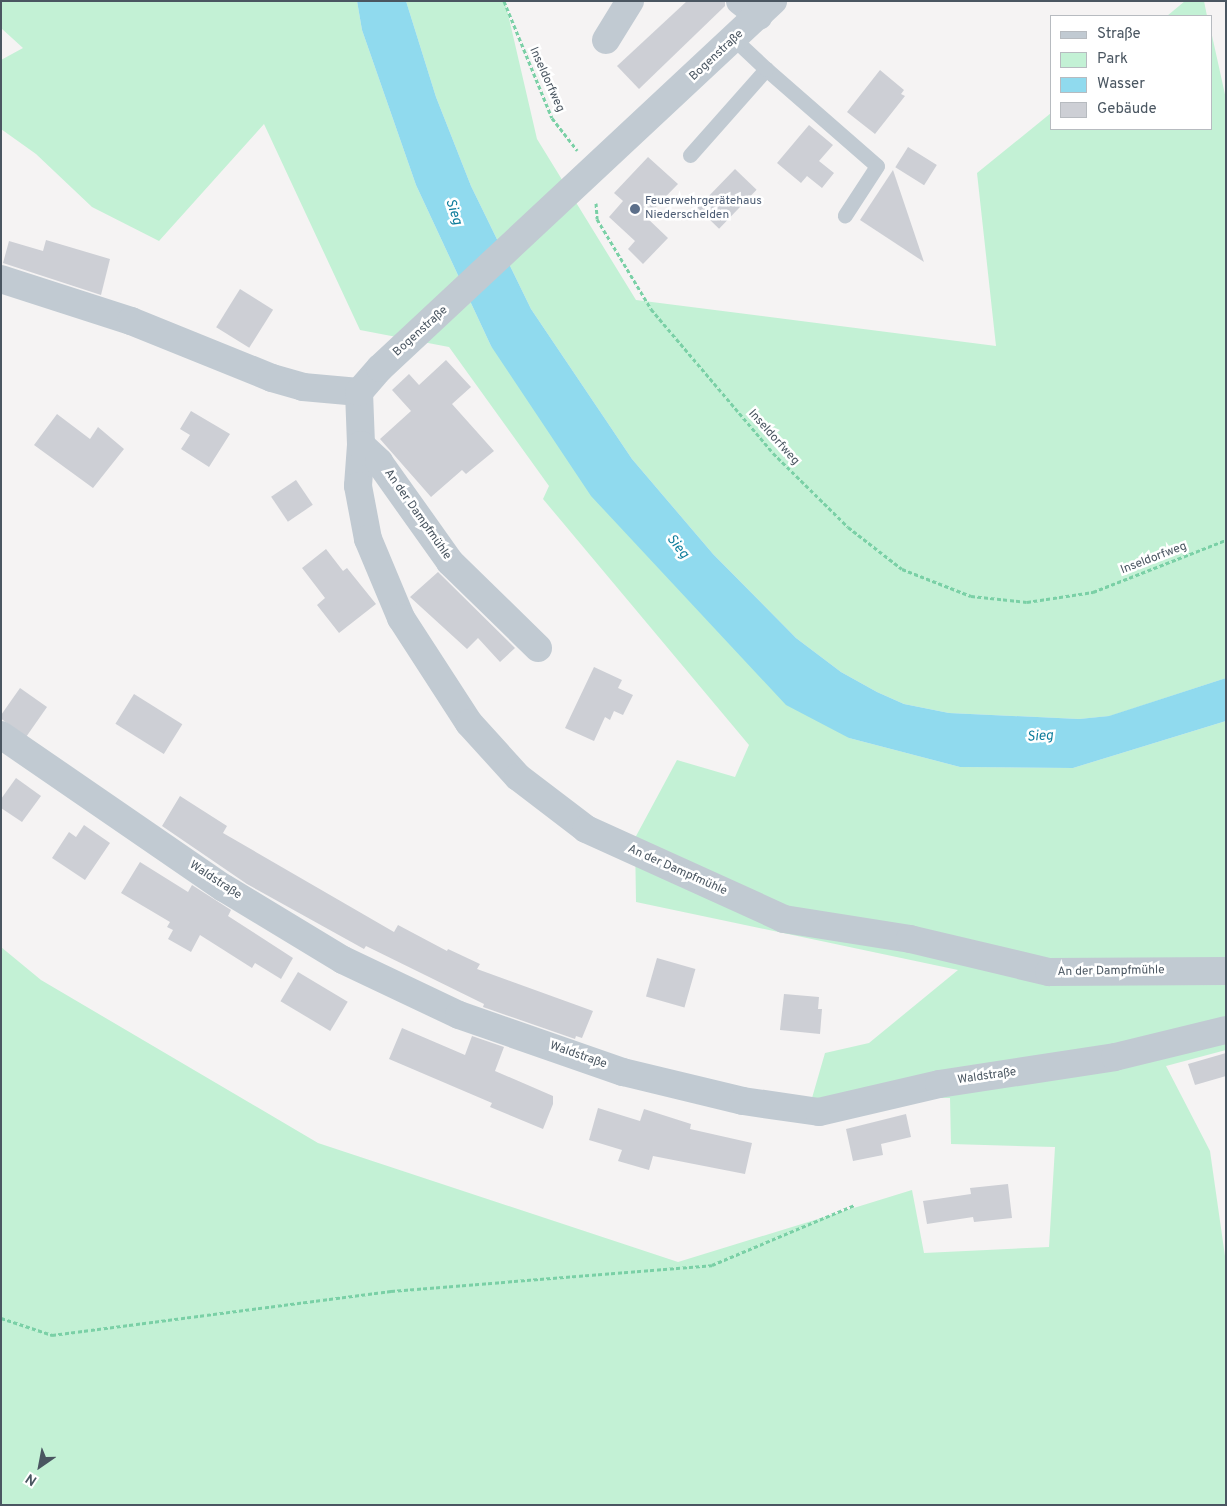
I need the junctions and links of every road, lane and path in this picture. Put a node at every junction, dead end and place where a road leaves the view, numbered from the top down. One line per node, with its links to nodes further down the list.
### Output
1 (504, 1): 8 (path, Inseldorfweg)
2 (630, 1): 5 (street)
3 (757, 6): 4 (street, Bogenstraße)
4 (734, 39): 6 (lane); 8 (street, Bogenstraße)
5 (606, 40)
6 (766, 69): 7 (lane); 9 (lane)
7 (690, 154)
8 (593, 172): 11 (street, Bogenstraße); 13 (path, Inseldorfweg)
9 (845, 215)
10 (1, 280): 11 (street)
11 (358, 392): 12 (street, An der Dampfmühle)
12 (361, 445): 14 (street, An der Dampfmühle); 16 (street, An der Dampfmühle)
13 (1226, 540)
14 (538, 648)
15 (1, 735): 17 (street, Waldstraße)
16 (1226, 971)
17 (1226, 1030)
18 (855, 1205): 19 (path)
19 (1, 1318)

